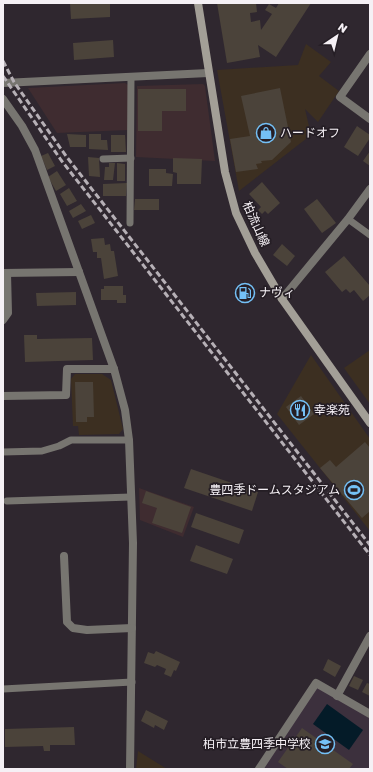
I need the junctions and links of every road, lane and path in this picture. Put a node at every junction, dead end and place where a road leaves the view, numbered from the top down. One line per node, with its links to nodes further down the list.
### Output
1 (198, 3): 3 (main road, 柏流山線)
2 (370, 54): 7 (street)
3 (208, 73): 4 (street); 16 (main road, 柏流山線)
4 (132, 77): 5 (street); 8 (lane)
5 (3, 83)
6 (3, 99): 14 (street)
7 (370, 119)
8 (131, 158): 9 (lane); 12 (lane)
9 (103, 159)
10 (370, 189): 11 (street)
11 (348, 219): 13 (lane); 16 (street)
12 (130, 223)
13 (370, 234)
14 (79, 272): 15 (street); 18 (street)
15 (5, 273): 17 (street)
16 (282, 300): 20 (main road, 柏流山線)
17 (3, 320)
18 (114, 369): 19 (street); 21 (street)
19 (3, 396)
20 (370, 423)
21 (129, 440): 22 (lane); 23 (street)
22 (3, 452)
23 (131, 497): 24 (lane); 26 (street)
24 (7, 501)
25 (64, 556): 26 (street)
26 (132, 628): 28 (street)
27 (370, 636): 30 (street)
28 (132, 682): 29 (lane); 32 (street)
29 (3, 689)
30 (337, 696): 31 (street); 33 (street)
31 (370, 714)
32 (130, 769)
33 (259, 769)

